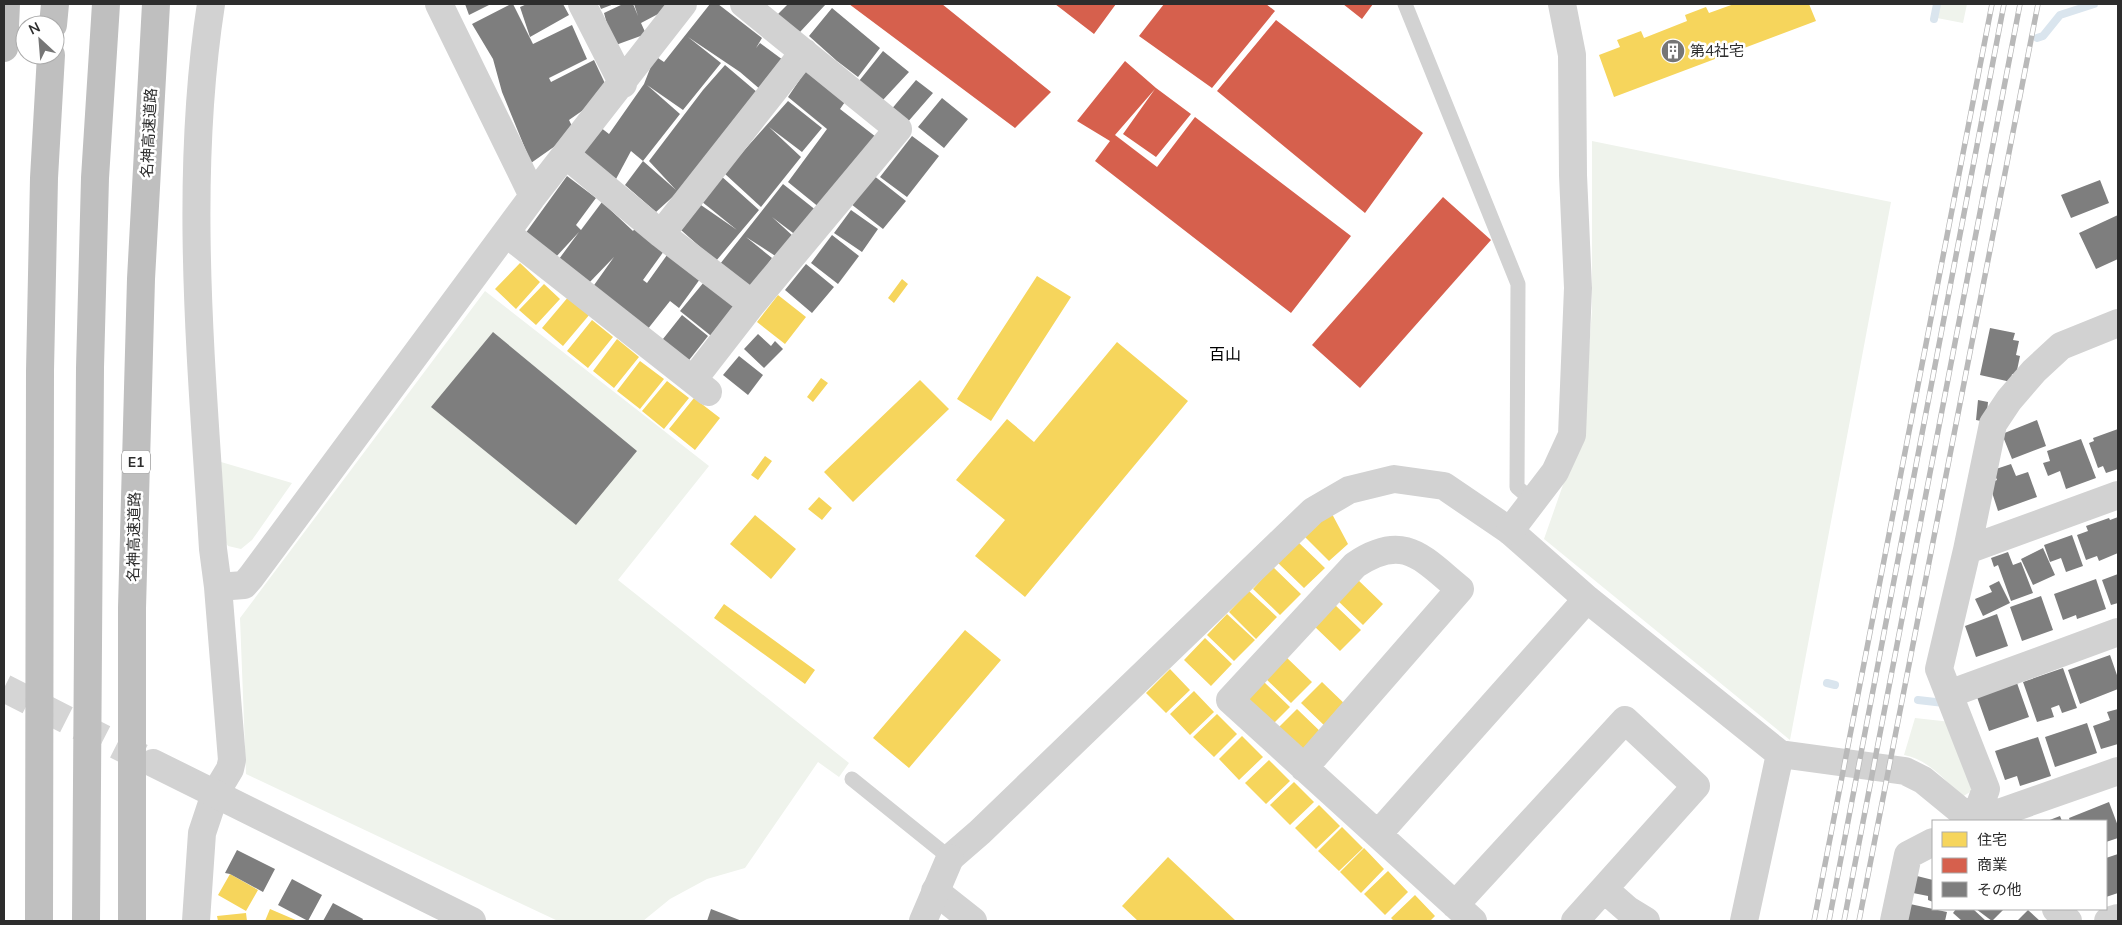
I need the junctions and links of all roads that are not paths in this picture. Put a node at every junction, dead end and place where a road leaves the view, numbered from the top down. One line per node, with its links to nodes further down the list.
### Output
1 (6, 4): 11 (highway)
2 (106, 4): 47 (highway)
3 (156, 4): 48 (highway, 名神高速道路 / E1)
4 (211, 4): 25 (street)
5 (440, 4): 16 (street)
6 (582, 4): 14 (street)
7 (683, 4): 14 (street)
8 (744, 4): 12 (street)
9 (1405, 4): 22 (lane)
10 (1562, 4): 22 (street)
11 (4, 48)
12 (804, 52): 18 (street); 19 (street)
13 (51, 65): 46 (highway)
14 (623, 84): 15 (street)
15 (566, 155): 16 (street); 18 (street)
16 (533, 196): 17 (street)
17 (506, 234): 19 (street); 25 (street)
18 (661, 234): 19 (street)
19 (752, 304)
20 (2118, 323): 24 (street)
21 (2118, 495): 24 (street)
22 (1533, 502): 23 (street)
23 (1510, 531): 26 (street); 40 (street)
24 (1967, 550): 28 (street)
25 (218, 586): 34 (street)
26 (1587, 599): 29 (street); 38 (street)
27 (2118, 632): 28 (street)
28 (1949, 694): 36 (street)
29 (1780, 754): 35 (street); 55 (street)
30 (153, 763): 34 (street)
31 (1304, 768): 31 (street); 38 (street)
32 (2118, 771): 37 (street)
33 (852, 779): 40 (lane)
34 (214, 794): 49 (street); 50 (street)
35 (1973, 820)
36 (1974, 820)
37 (1977, 820)
38 (1378, 834): 44 (street)
39 (1932, 843): 56 (street)
40 (950, 858): 42 (street)
41 (1604, 889): 44 (street); 53 (street); 54 (street)
42 (935, 891): 51 (street); 52 (street)
43 (2057, 910): 57 (street)
44 (1464, 913)
45 (2118, 918): 58 (street)
46 (39, 921)
47 (86, 921)
48 (132, 921)
49 (196, 921)
50 (472, 921)
51 (923, 921)
52 (973, 921)
53 (1575, 921)
54 (1646, 921)
55 (1744, 921)
56 (1894, 921)
57 (2068, 921)
58 (2108, 921)

